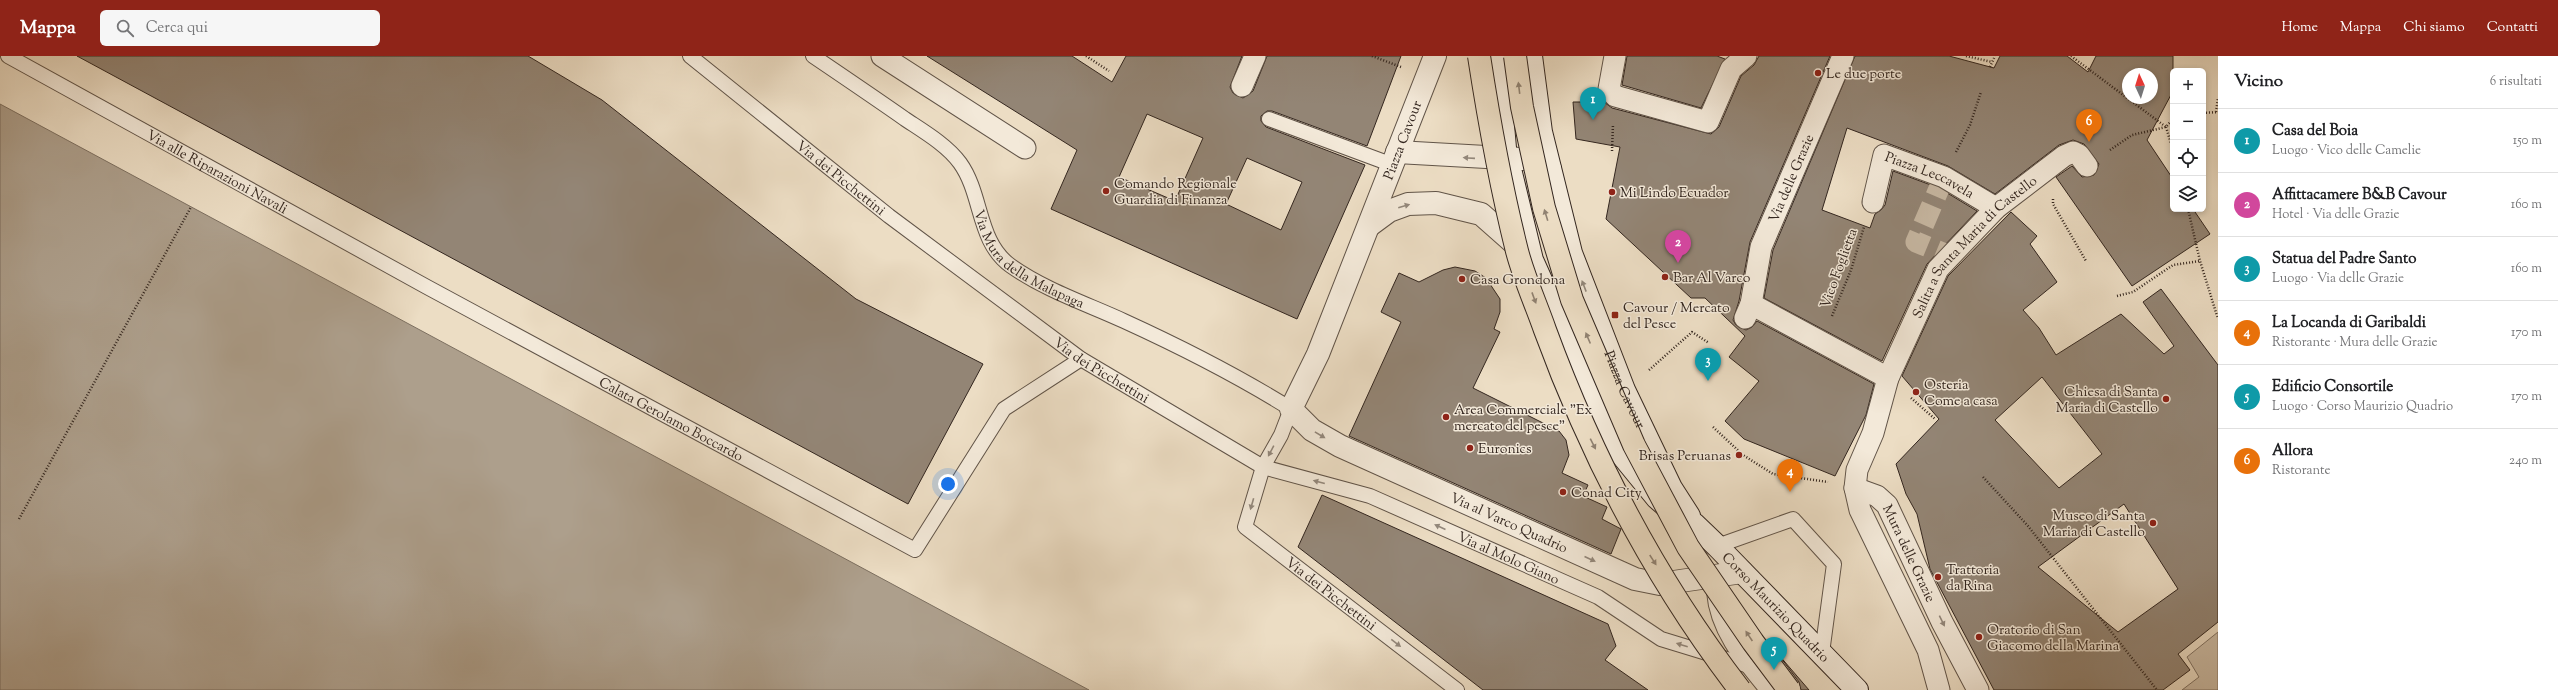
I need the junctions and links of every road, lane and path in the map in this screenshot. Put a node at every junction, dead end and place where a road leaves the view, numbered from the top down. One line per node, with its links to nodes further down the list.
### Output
1 (8, 56): 45 (lane, Via alle Riparazioni Navali)
2 (690, 56): 50 (lane, Via dei Picchettini)
3 (814, 56): 53 (lane, Via Mura della Malapaga)
4 (882, 56): 32 (street)
5 (1086, 56): 22 (path)
6 (1255, 56): 23 (street)
7 (1372, 56): 21 (path)
8 (1435, 56): 33 (main road, Piazza Cavour)
9 (1479, 56): 63 (highway, one-way to 63, bridge)
10 (1497, 56): 34 (main road)
11 (1515, 56): 69 (highway, one-way to 11, bridge)
12 (1531, 56): 36 (main road, Piazza Cavour)
13 (1616, 56): 14 (street)
14 (1746, 56)
15 (1843, 56): 48 (street, Via delle Grazie)
16 (1966, 56): 19 (path)
17 (1995, 56): 19 (path)
18 (2071, 56): 30 (path)
19 (1992, 62): 20 (path)
20 (1990, 67)
21 (1402, 68)
22 (1108, 71)
23 (1242, 86)
24 (1981, 92): 37 (path)
25 (2218, 98): 26 (path)
26 (2217, 112): 27 (path)
27 (2206, 113)
28 (1269, 119): 33 (lane)
29 (2170, 122): 30 (path)
30 (2166, 127): 31 (path)
31 (2170, 140)
32 (1025, 148)
33 (1395, 159): 34 (main road, one-way to 33); 42 (main road, Piazza Cavour)
34 (1508, 160): 36 (main road); 43 (main road)
35 (2087, 166): 40 (street, Salita a Santa Maria di Castello)
36 (1550, 169): 59 (main road, Piazza Cavour, one-way to 36)
37 (1944, 177): 38 (street, Piazza Leccavela); 40 (street, Piazza Leccavela)
38 (1872, 202): 48 (path, Vico Foglietta)
39 (191, 207): 58 (path)
40 (1996, 208): 52 (street, Salita a Santa Maria di Castello)
41 (2189, 212): 44 (path)
42 (1370, 225): 43 (main road, one-way to 43); 53 (main road, Piazza Cavour)
43 (1532, 260): 59 (main road)
44 (2200, 261): 46 (path); 47 (path)
45 (427, 287): 50 (lane, Calata Gerolamo Boccardo)
46 (2117, 296)
47 (2218, 319)
48 (1820, 340): 52 (street, Via delle Grazie)
49 (1709, 343): 51 (path)
50 (1081, 359): 55 (lane, Via dei Picchettini)
51 (1649, 370)
52 (1888, 378): 57 (street, Salita a Santa Maria di Castello)
53 (1291, 409): 55 (lane, one-way to 55); 63 (main road, Via al Varco Quadrio, one-way to 63)
54 (1714, 427): 57 (path)
55 (1263, 467): 65 (lane, Via al Molo Giano, one-way to 55); 66 (lane, Via dei Picchettini, one-way to 66)
56 (1983, 477): 73 (path)
57 (1855, 488): 71 (street); 72 (street, Mura delle Grazie, one-way to 72)
58 (19, 519)
59 (1694, 524): 60 (main road, Corso Maurizio Quadrio)
60 (1718, 546): 61 (main road, Corso Maurizio Quadrio); 64 (lane)
61 (1742, 572): 62 (main road, Via al Varco Quadrio); 64 (main road, Corso Maurizio Quadrio)
62 (1714, 578): 63 (main road, Via al Varco Quadrio); 65 (lane)
63 (1668, 584): 67 (highway, bridge)
64 (1822, 653): 70 (main road, Corso Maurizio Quadrio)
65 (1746, 665): 68 (lane)
66 (1457, 690)
67 (1740, 690)
68 (1767, 690)
69 (1789, 690)
70 (1857, 690)
71 (1939, 690)
72 (1978, 690)
73 (2157, 690)

